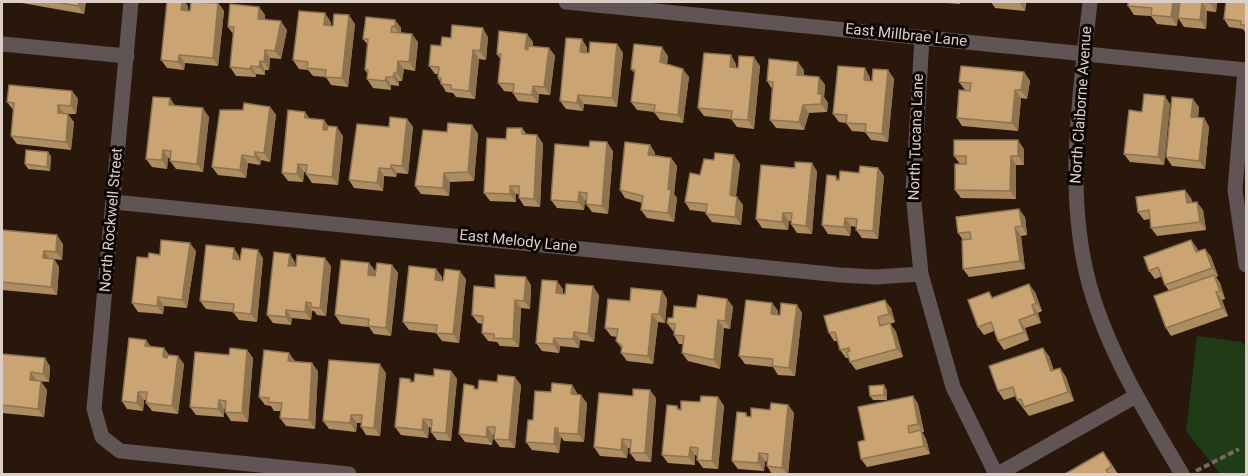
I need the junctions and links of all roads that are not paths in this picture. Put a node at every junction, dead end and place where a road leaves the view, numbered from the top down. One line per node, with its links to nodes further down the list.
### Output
1 (131, 2): 7 (street, North Rockwell Street)
2 (566, 2): 4 (street, East Millbrae Lane)
3 (1090, 2): 6 (street, North Claiborne Avenue)
4 (922, 38): 6 (street, East Millbrae Lane); 11 (street, North Tucana Lane)
5 (2, 44): 7 (street)
6 (1085, 52): 8 (street, East Millbrae Lane); 12 (street, North Claiborne Avenue)
7 (127, 56): 9 (street, North Rockwell Street)
8 (1246, 70): 10 (street)
9 (114, 202): 11 (street, East Melody Lane); 13 (street, North Rockwell Street)
10 (1246, 265)
11 (921, 274): 14 (street, North Tucana Lane)
12 (1136, 396): 14 (street); 15 (street, North Claiborne Avenue)
13 (349, 474)
14 (997, 474)
15 (1182, 474)

